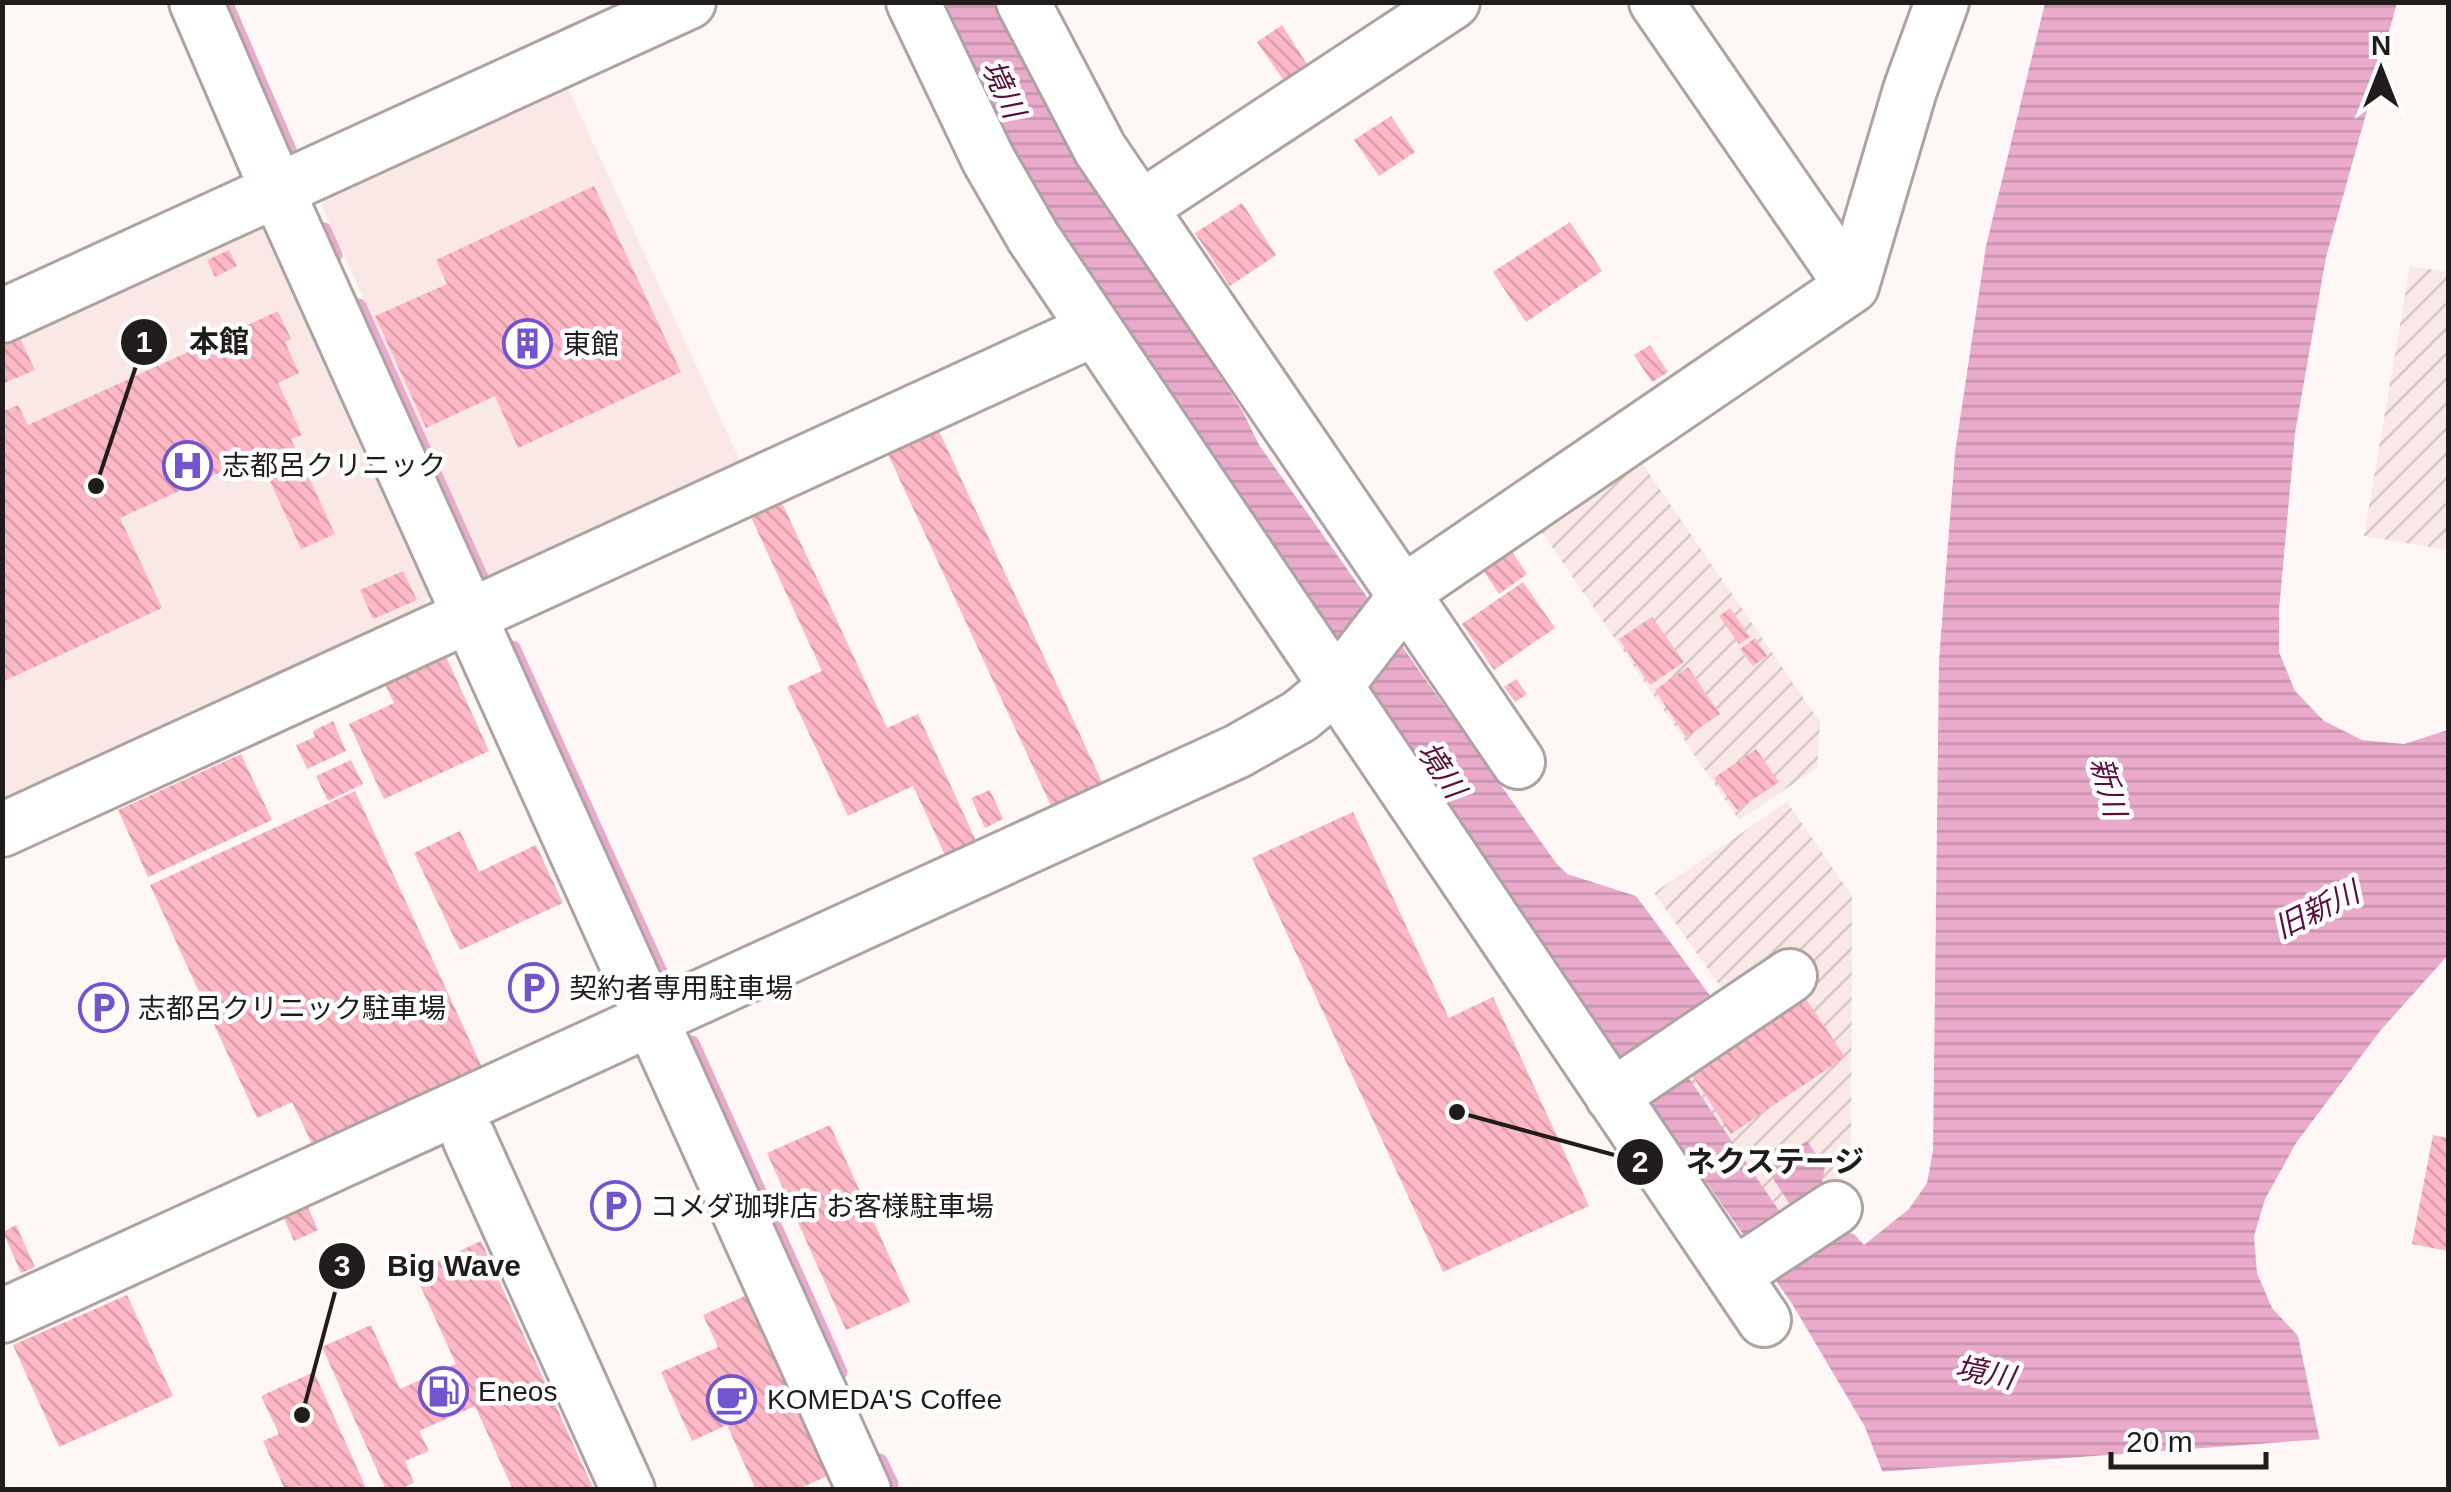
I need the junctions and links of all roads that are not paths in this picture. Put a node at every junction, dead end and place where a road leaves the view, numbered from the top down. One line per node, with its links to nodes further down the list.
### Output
1 (196, 2): 8 (street)
2 (688, 2): 8 (street)
3 (913, 2): 12 (street)
4 (1024, 2): 9 (street)
5 (1452, 2): 9 (street)
6 (1656, 2): 10 (street)
7 (1942, 2): 10 (street)
8 (278, 190): 11 (street); 14 (street)
9 (1140, 208): 13 (street)
10 (1852, 286): 13 (street)
11 (2, 316)
12 (1095, 329): 14 (street); 15 (street)
13 (1401, 602): 15 (street); 16 (street)
14 (470, 616): 17 (street); 19 (street)
15 (1340, 682): 19 (street); 20 (street)
16 (1518, 762)
17 (2, 830)
18 (1790, 976): 20 (street)
19 (652, 1020): 24 (street); 27 (street)
20 (1618, 1092): 23 (street)
21 (469, 1138): 26 (street)
22 (1836, 1208): 23 (street)
23 (1746, 1267): 25 (street)
24 (2, 1316)
25 (1764, 1320)
26 (628, 1490)
27 (864, 1490)

